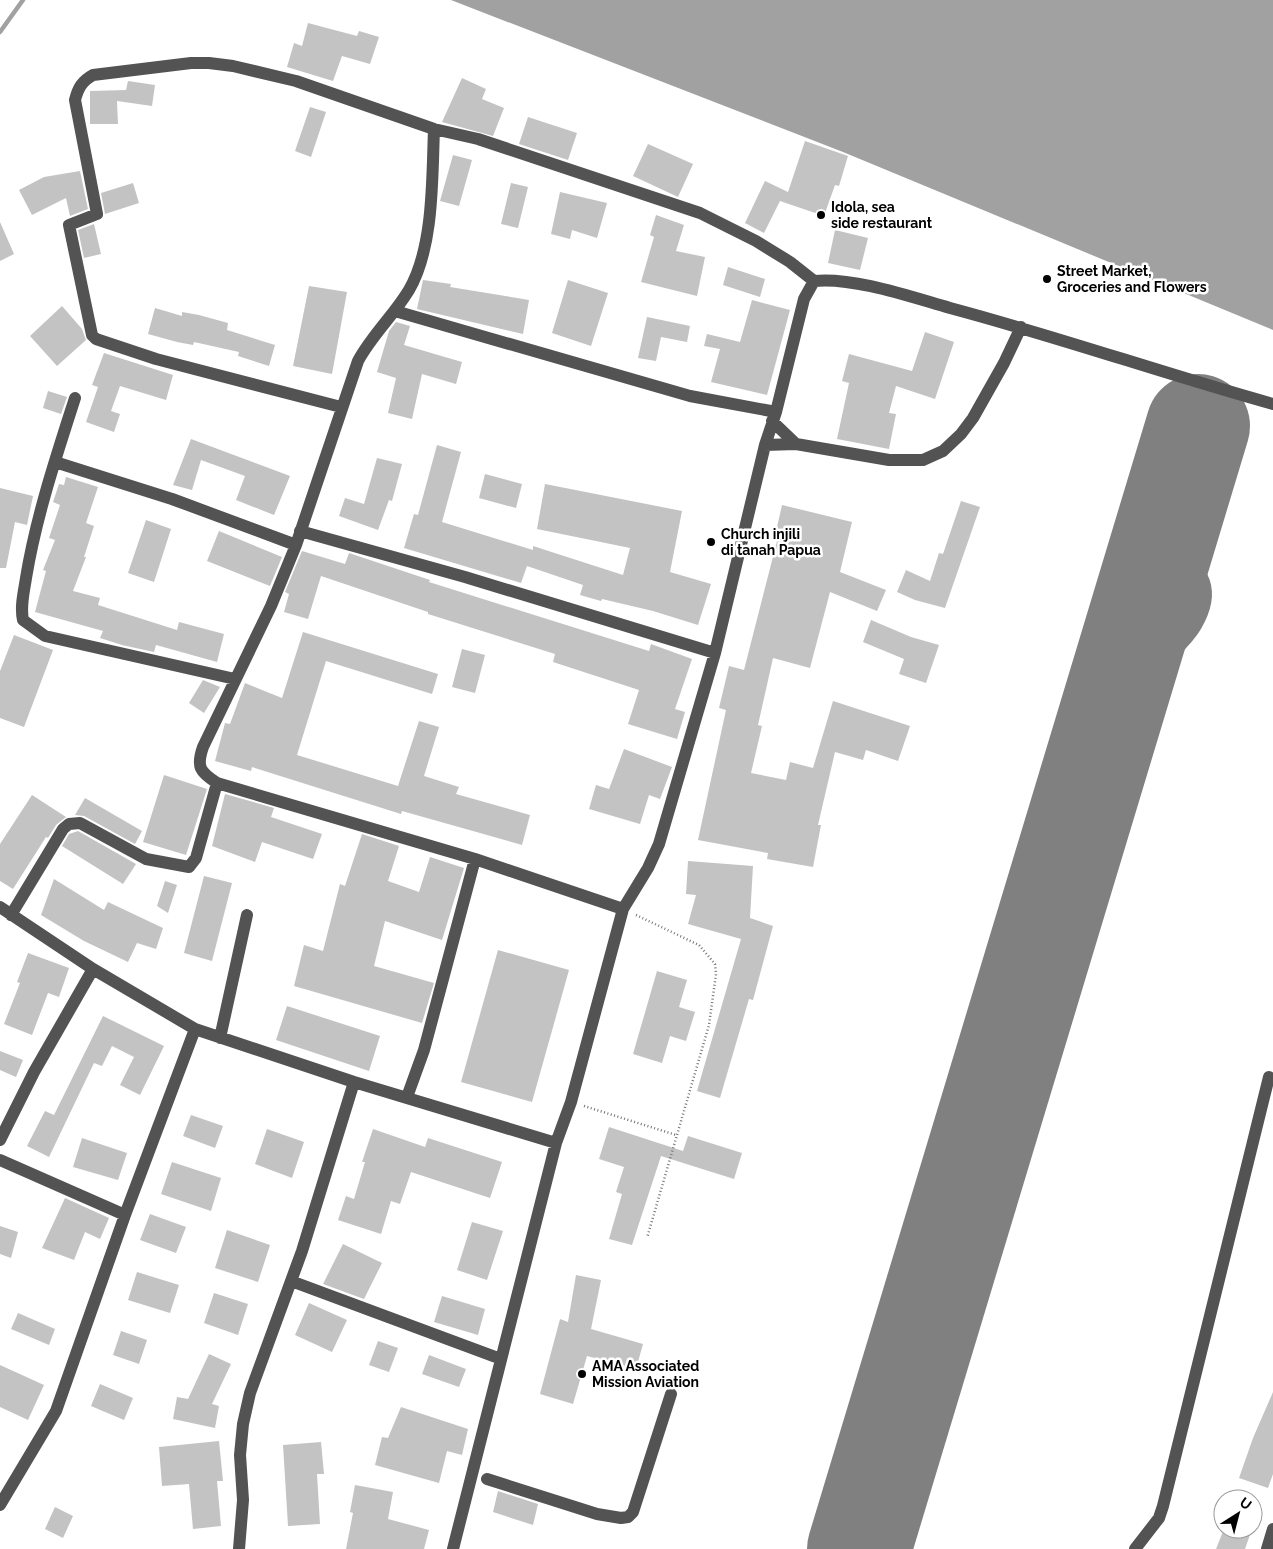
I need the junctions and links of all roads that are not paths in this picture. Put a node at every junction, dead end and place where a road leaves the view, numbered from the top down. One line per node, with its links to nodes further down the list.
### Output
1 (434, 129): 2 (street); 3 (street); 7 (street)
2 (814, 281): 4 (street); 8 (street)
3 (395, 311): 7 (street); 8 (street)
4 (1021, 327): 6 (street); 9 (street)
5 (75, 398): 11 (street)
6 (1273, 404)
7 (341, 408): 12 (street)
8 (774, 417): 9 (street); 10 (street)
9 (796, 444): 10 (street)
10 (765, 445): 14 (street)
11 (55, 462): 13 (street); 15 (street)
12 (300, 530): 13 (street); 14 (street)
13 (296, 545): 15 (street)
14 (715, 653): 19 (street)
15 (235, 679): 16 (street)
16 (217, 783): 17 (street); 20 (street)
17 (476, 859): 19 (street); 27 (street)
18 (0, 907): 20 (street)
19 (623, 909): 29 (street)
20 (11, 914): 22 (street)
21 (247, 915): 24 (street)
22 (93, 970): 23 (street); 28 (street)
23 (195, 1029): 24 (street); 31 (street)
24 (220, 1038): 26 (street)
25 (1269, 1077): 40 (street)
26 (354, 1082): 27 (street); 32 (street)
27 (407, 1097): 29 (street)
28 (0, 1140)
29 (556, 1143): 33 (street)
30 (0, 1160): 31 (street)
31 (125, 1215): 36 (street)
32 (291, 1281): 33 (street); 38 (street)
33 (501, 1358): 39 (street)
34 (672, 1394): 35 (street)
35 (487, 1479)
36 (0, 1505)
37 (1273, 1529): 41 (street)
38 (239, 1549)
39 (454, 1549)
40 (1135, 1549)
41 (1267, 1549)

